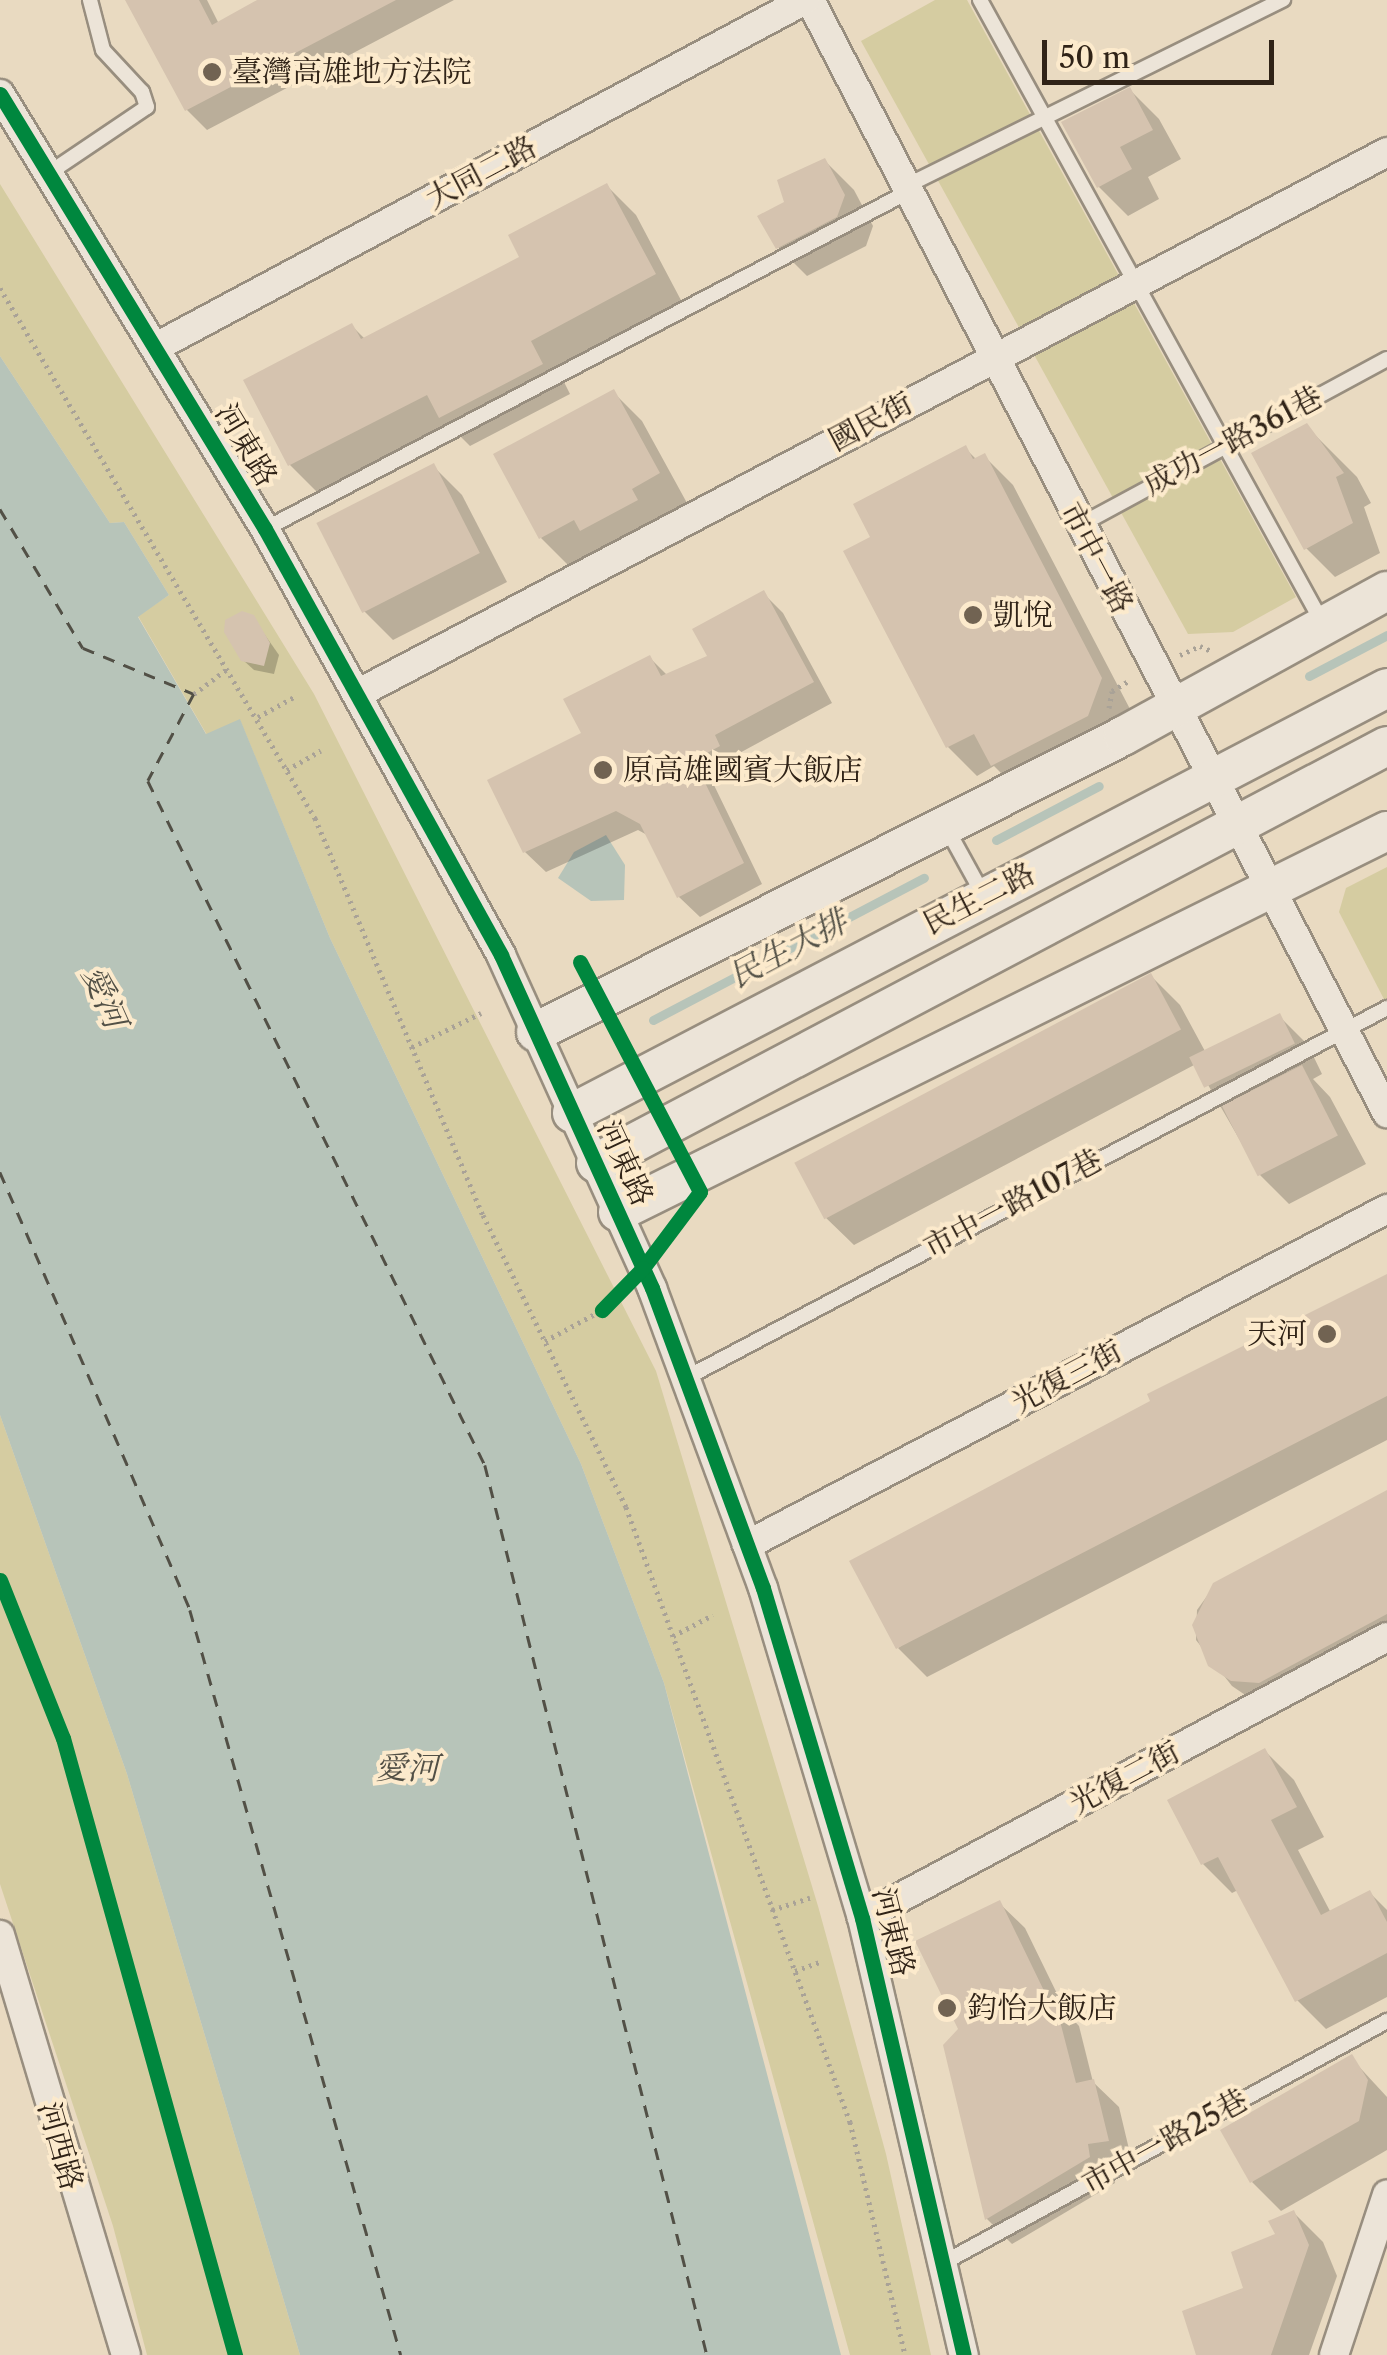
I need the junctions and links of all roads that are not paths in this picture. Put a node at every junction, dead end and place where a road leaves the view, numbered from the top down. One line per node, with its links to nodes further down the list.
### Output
1 (90, 0): 8 (lane)
2 (808, 0): 9 (street, 市中一路); 11 (street, 大同二路)
3 (980, 0): 6 (lane)
4 (1283, 0): 6 (lane)
5 (0, 94): 8 (street, 河東路)
6 (1042, 118): 9 (lane); 10 (lane)
7 (1387, 152): 10 (street, 國民街)
8 (49, 173): 11 (street, 河東路)
9 (906, 189): 12 (street, 市中一路); 16 (lane)
10 (1136, 288): 12 (street, 國民街); 14 (lane)
11 (156, 347): 16 (street, 河東路)
12 (992, 359): 15 (street, 市中一路); 20 (street, 國民街)
13 (1387, 359): 14 (lane, 成功一路361巷)
14 (1222, 445): 15 (lane, 成功一路361巷); 18 (lane)
15 (1079, 525): 21 (street, 市中一路)
16 (266, 529): 20 (street, 河東路)
17 (1387, 591): 18 (main road)
18 (1322, 624): 21 (main road)
19 (1387, 688): 23 (main road, 民生二路)
20 (356, 694): 31 (street, 河東路)
21 (1177, 706): 23 (street, 市中一路); 25 (main road)
22 (1387, 746): 24 (main road, 民生二路)
23 (1215, 779): 24 (street, 市中一路); 28 (main road, 民生二路)
24 (1240, 823): 27 (street, 市中一路); 34 (main road, 民生二路)
25 (946, 827): 28 (lane); 31 (main road)
26 (1387, 830): 27 (main road)
27 (1273, 889): 30 (street, 市中一路); 36 (main road)
28 (984, 897): 32 (main road, 民生二路)
29 (1387, 1008): 30 (lane, 市中一路107巷)
30 (1343, 1027): 33 (street, 市中一路); 37 (lane, 市中一路107巷)
31 (536, 1032): 32 (street, 河東路)
32 (572, 1113): 34 (street, 河東路)
33 (1387, 1113)
34 (596, 1163): 36 (street, 河東路)
35 (1387, 1208): 38 (street, 光復三街)
36 (618, 1212): 37 (street, 河東路)
37 (683, 1380): 38 (street, 河東路)
38 (747, 1544): 40 (street, 河東路)
39 (1387, 1637): 40 (street, 光復二街)
40 (862, 1918): 44 (street, 河東路)
41 (0, 1935): 45 (street, 河西路)
42 (1387, 2021): 44 (lane, 市中一路25巷)
43 (1387, 2195): 47 (street)
44 (943, 2263): 46 (street, 河東路)
45 (126, 2355)
46 (964, 2355)
47 (1334, 2355)

